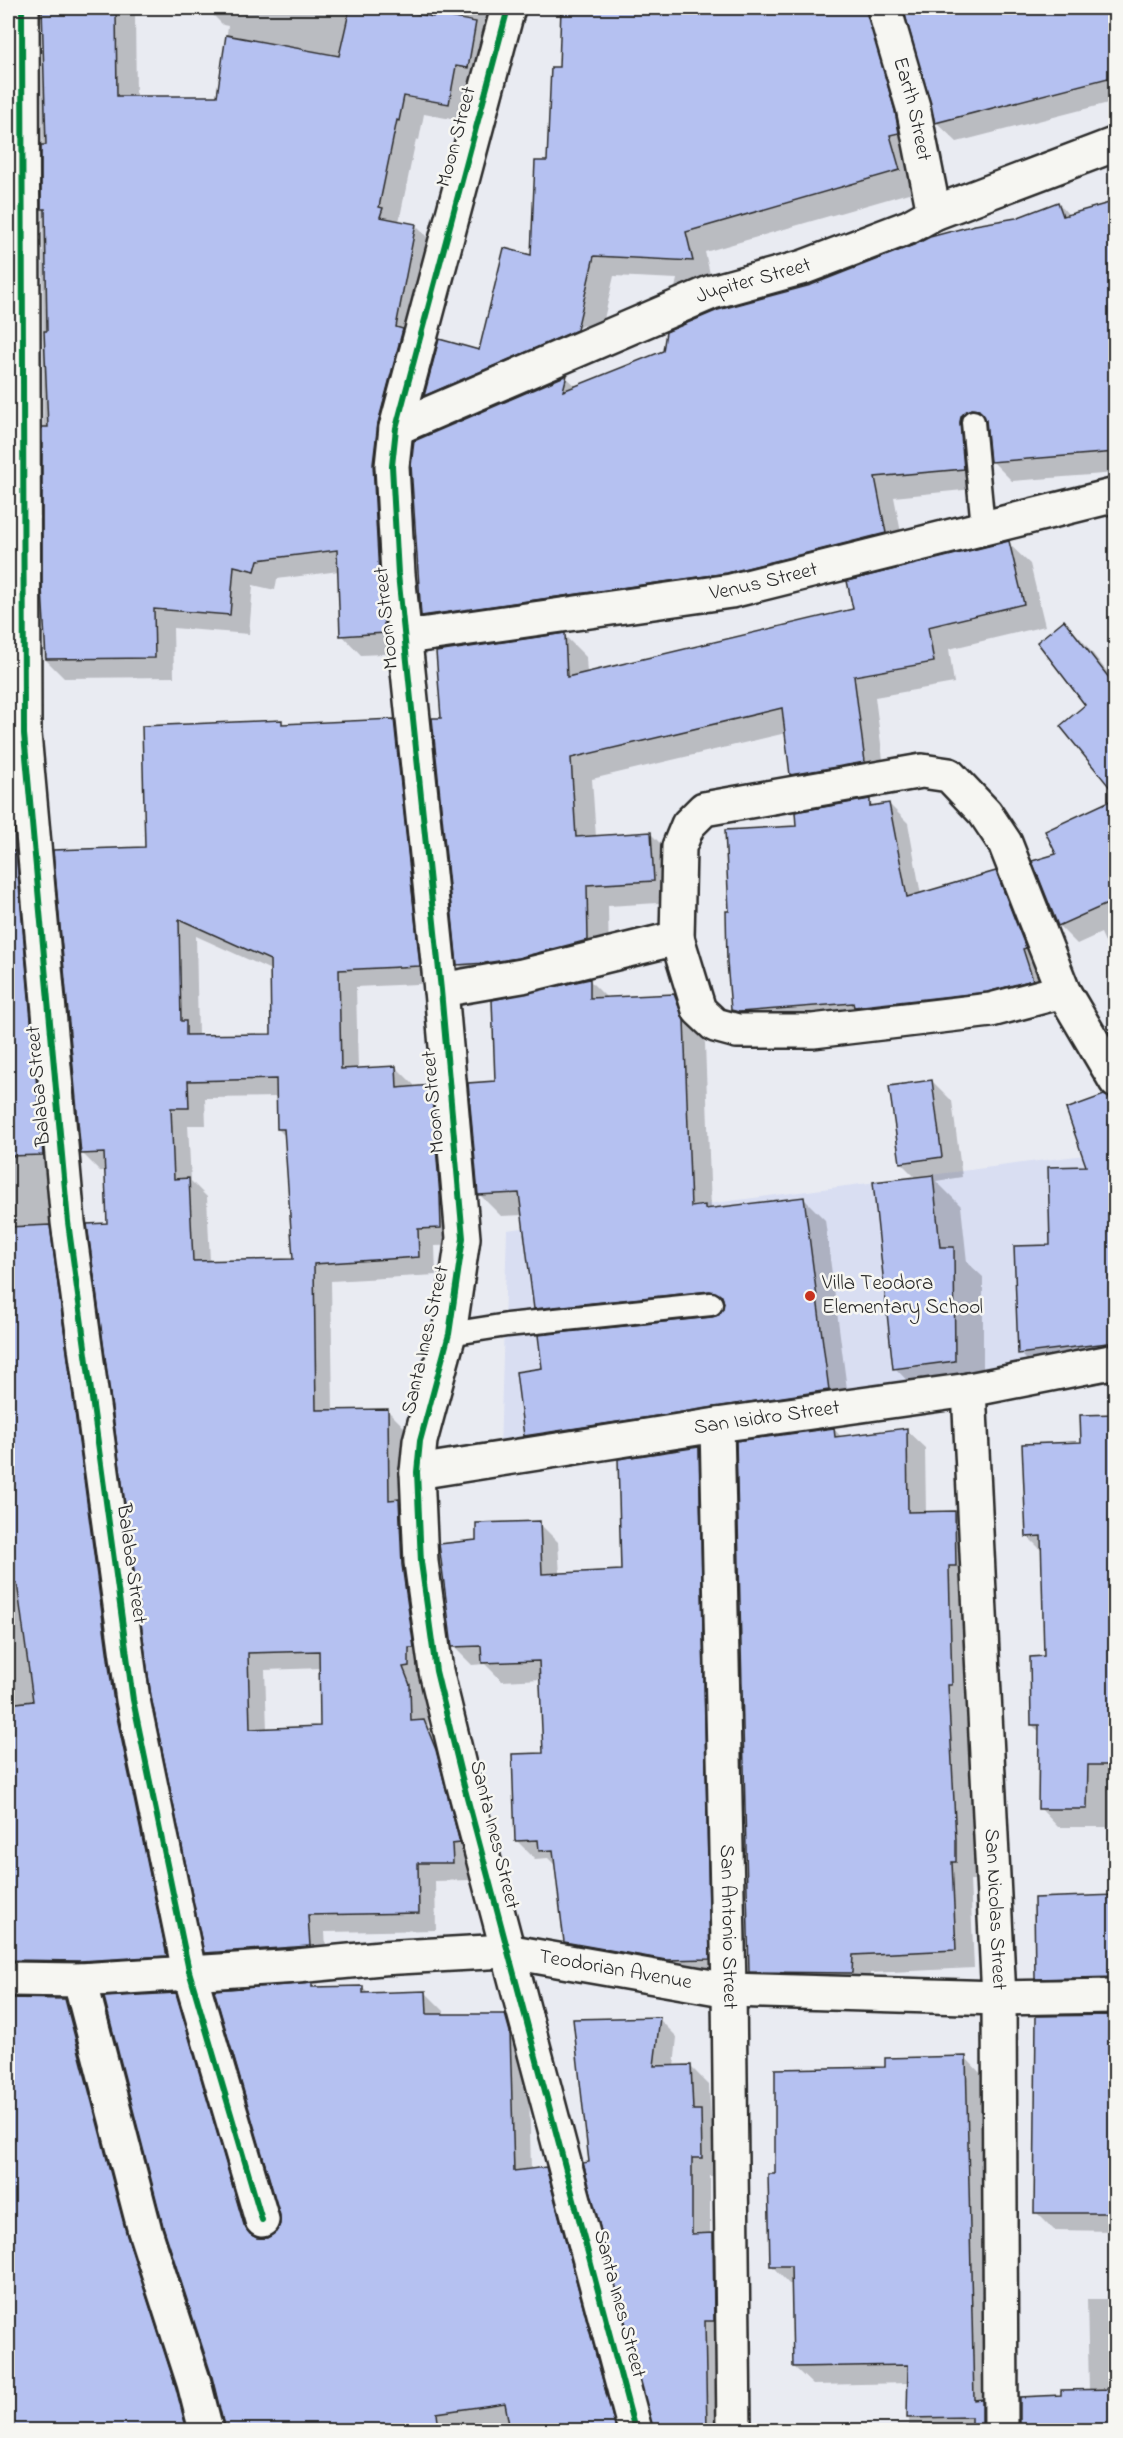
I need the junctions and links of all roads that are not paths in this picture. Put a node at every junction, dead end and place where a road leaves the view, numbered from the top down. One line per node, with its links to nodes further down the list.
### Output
1 (22, 8): 23 (street, Balaba Street)
2 (508, 8): 7 (street, Moon Street)
3 (884, 8): 5 (street, Earth Street)
4 (1116, 144): 5 (street, Jupiter Street)
5 (934, 213): 7 (street, Jupiter Street)
6 (973, 422): 9 (lane)
7 (396, 428): 10 (street, Moon Street)
8 (1116, 495): 9 (street, Venus Street)
9 (983, 527): 10 (street, Venus Street)
10 (406, 637): 12 (street, Moon Street)
11 (677, 938): 12 (street); 13 (street); 13 (street)
12 (441, 990): 15 (street, Moon Street)
13 (1063, 991): 14 (street)
14 (1116, 1081)
15 (463, 1238): 17 (street, Santa Ines Street)
16 (711, 1304): 17 (lane)
17 (449, 1334): 21 (street, Santa Ines Street)
18 (1116, 1361): 19 (street, San Isidro Street)
19 (969, 1390): 20 (street, San Isidro Street); 28 (street, San Nicolas Street)
20 (717, 1425): 21 (street, San Isidro Street); 26 (street, San Antonio Street)
21 (417, 1472): 22 (street, Santa Ines Street)
22 (506, 1951): 23 (street, Teodorian Avenue); 26 (street, Teodorian Avenue); 31 (street, Santa Ines Street)
23 (189, 1971): 25 (street, Teodorian Avenue); 29 (street, Balaba Street)
24 (8, 1979): 25 (street, Teodorian Avenue)
25 (80, 1980): 30 (street)
26 (729, 1990): 28 (street, Teodorian Avenue); 32 (street, San Antonio Street)
27 (1116, 1996): 28 (street, Teodorian Avenue)
28 (999, 1998): 33 (street, San Nicolas Street)
29 (262, 2220)
30 (206, 2430)
31 (635, 2430)
32 (734, 2430)
33 (1001, 2430)

